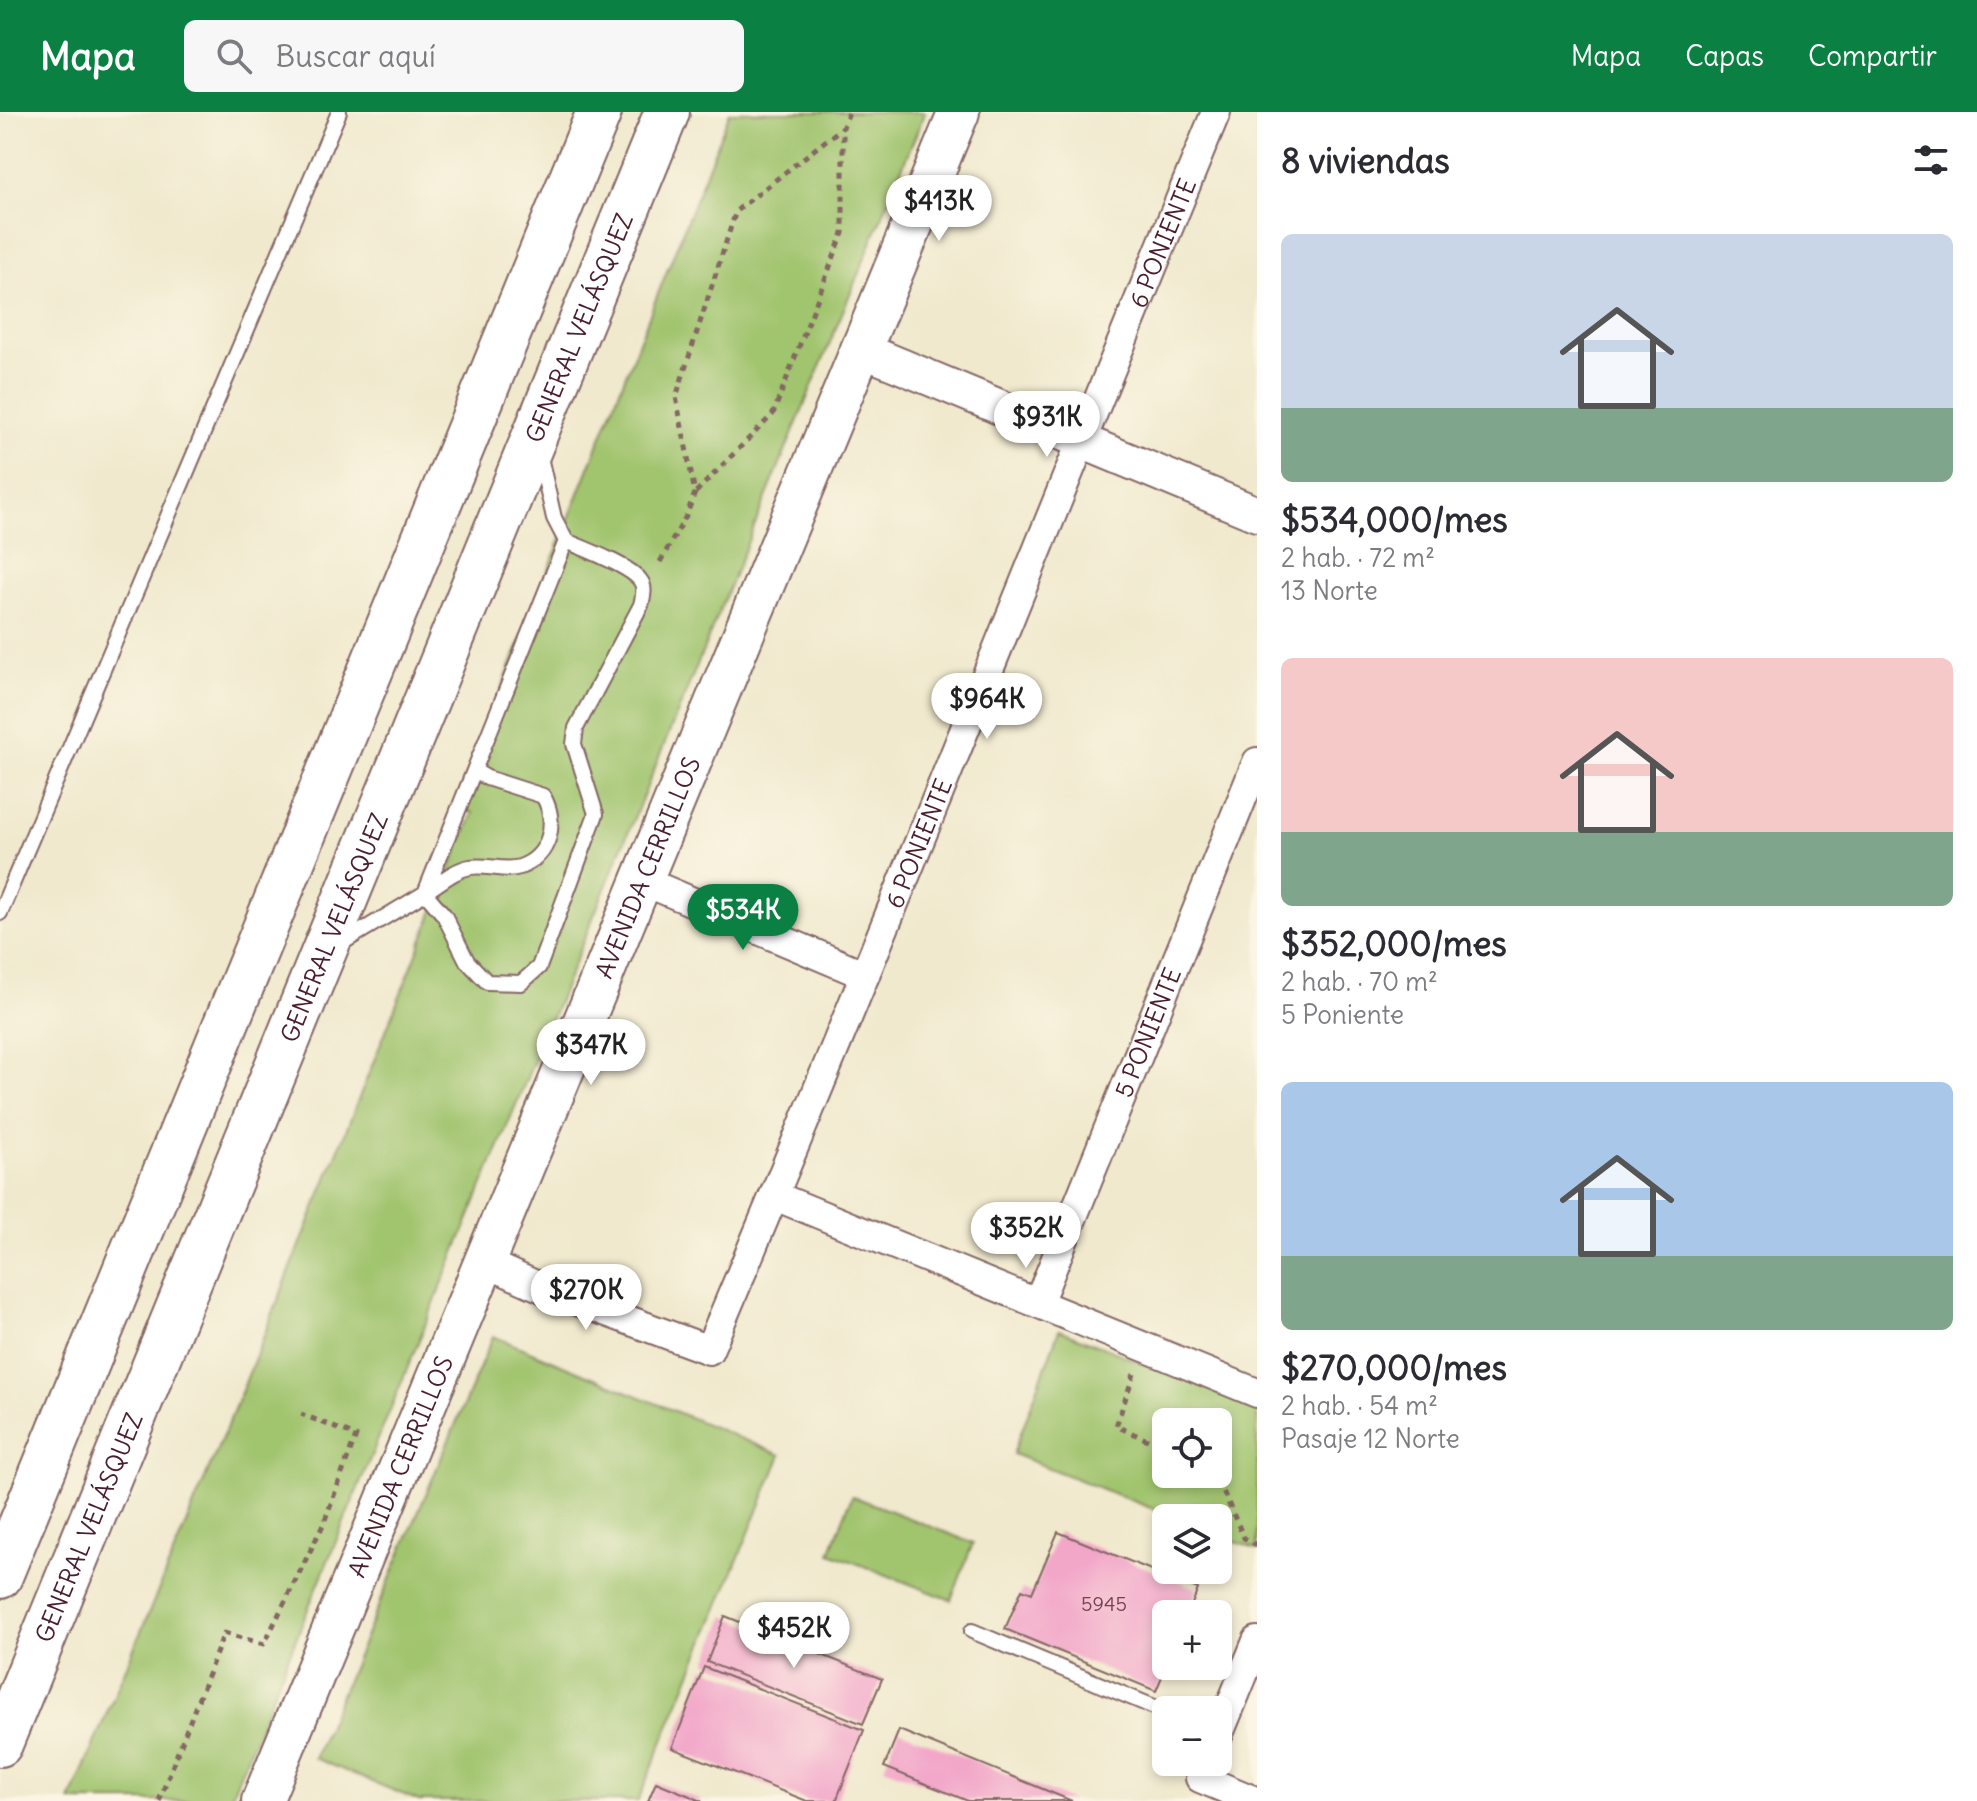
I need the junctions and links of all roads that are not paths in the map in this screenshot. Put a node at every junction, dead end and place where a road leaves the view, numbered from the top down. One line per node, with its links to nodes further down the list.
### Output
1 (339, 112): 15 (lane)
2 (599, 112): 22 (highway)
3 (667, 112): 7 (highway, GENERAL VELÁSQUEZ)
4 (959, 112): 6 (main road, AVENIDA CERRILLOS)
5 (1216, 112): 8 (street, 6 PONIENTE)
6 (860, 349): 8 (street); 13 (main road, AVENIDA CERRILLOS)
7 (535, 436): 10 (lane); 16 (highway, GENERAL VELÁSQUEZ)
8 (1080, 441): 9 (street); 17 (street, 6 PONIENTE)
9 (1257, 514)
10 (566, 541): 12 (lane); 14 (lane)
11 (1257, 762): 20 (street, 5 PONIENTE)
12 (475, 771): 14 (lane); 14 (lane)
13 (641, 880): 17 (street); 19 (main road, AVENIDA CERRILLOS)
14 (425, 893): 16 (lane)
15 (0, 913)
16 (323, 955): 27 (highway, GENERAL VELÁSQUEZ)
17 (865, 975): 18 (street, 6 PONIENTE)
18 (775, 1196): 19 (street, 6 PONIENTE); 20 (street)
19 (484, 1262): 29 (main road, AVENIDA CERRILLOS)
20 (1038, 1303): 21 (street)
21 (1257, 1393)
22 (0, 1576)
23 (972, 1631): 26 (lane)
24 (1257, 1641): 25 (street)
25 (1232, 1701)
26 (1152, 1706)
27 (0, 1744)
28 (1199, 1780): 30 (street)
29 (266, 1800)
30 (1255, 1801)

